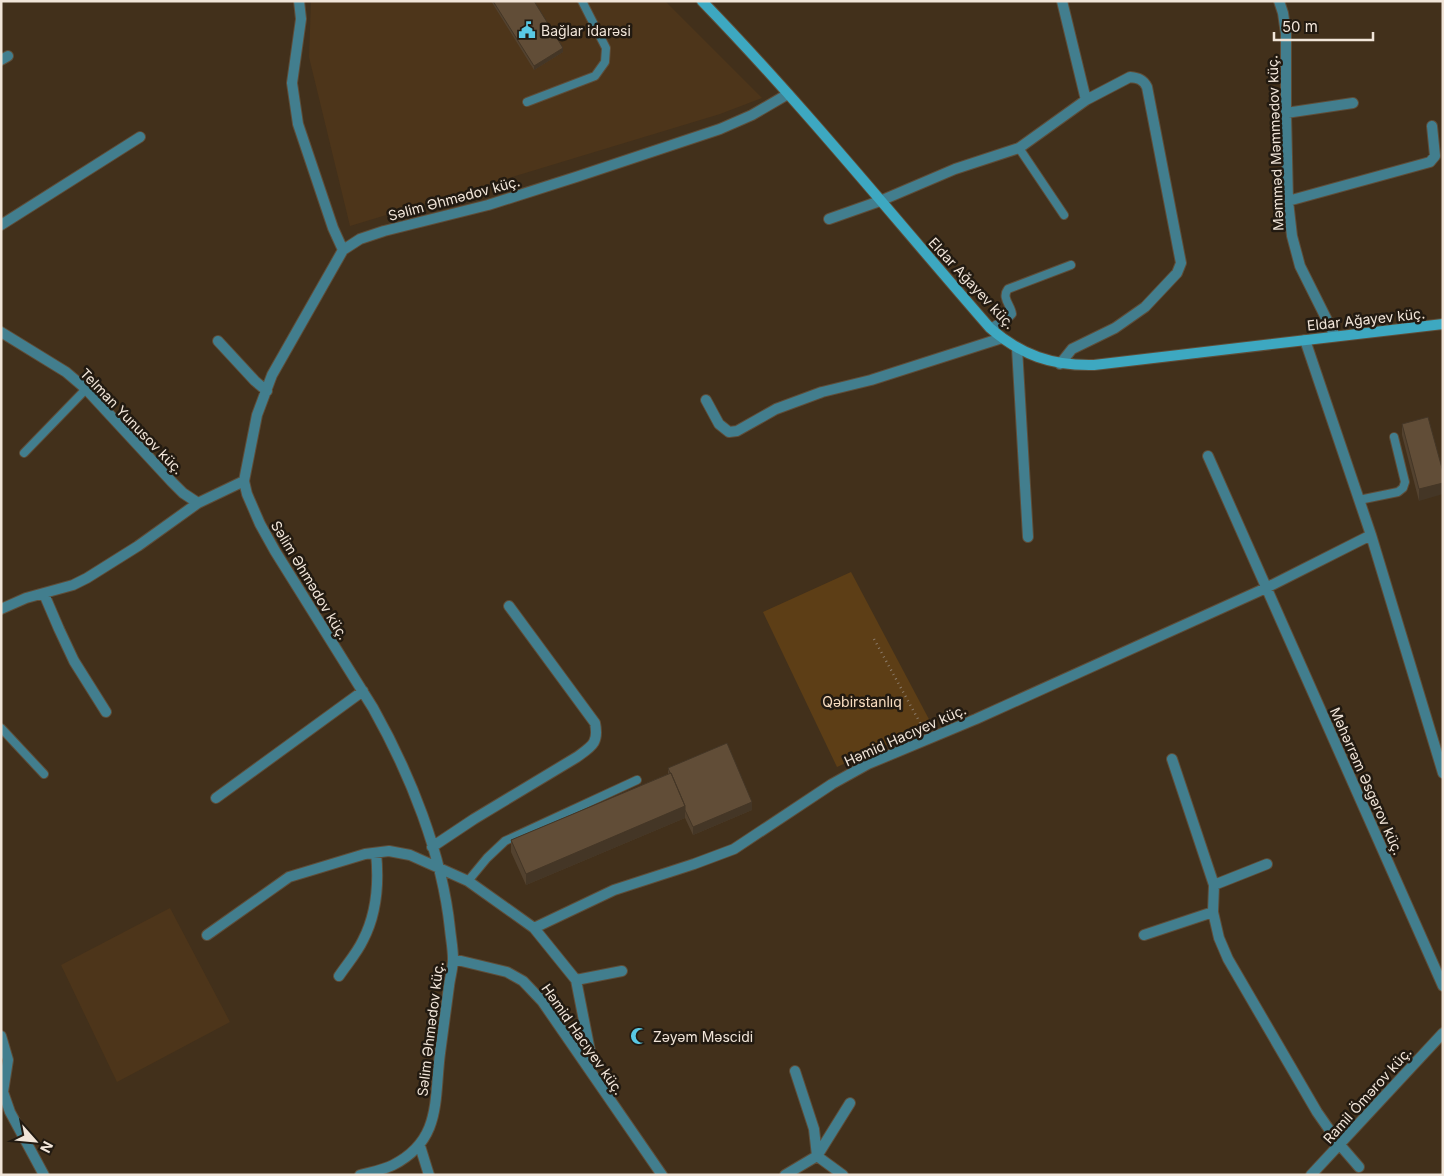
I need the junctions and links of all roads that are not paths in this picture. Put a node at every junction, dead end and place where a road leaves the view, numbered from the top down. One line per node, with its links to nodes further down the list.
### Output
1 (299, 1): 19 (street)
2 (582, 1): 8 (lane)
3 (702, 1): 6 (main road, Eldar Ağayev küç.)
4 (1062, 1): 7 (street)
5 (1279, 1): 10 (street, Məmməd Məmmədov küç.)
6 (788, 94): 14 (main road, Eldar Ağayev küç.); 19 (street, Səlim Əhmədov küç.)
7 (1086, 100): 13 (street); 29 (street)
8 (527, 102)
9 (1354, 103): 10 (street)
10 (1286, 114): 15 (street, Məmməd Məmmədov küç.)
11 (1432, 126): 15 (street)
12 (140, 138): 18 (street)
13 (1019, 148): 14 (street); 16 (lane)
14 (880, 201): 17 (street); 22 (main road, Eldar Ağayev küç.)
15 (1288, 202): 24 (street, Məmməd Məmmədov küç.)
16 (1064, 216)
17 (829, 219)
18 (1, 225)
19 (343, 250): 31 (street, Səlim Əhmədov küç.)
20 (1071, 265): 22 (lane)
21 (1443, 324): 24 (main road, Eldar Ağayev küç.)
22 (990, 328): 25 (main road, Eldar Ağayev küç.)
23 (1, 332): 30 (street, Telman Yunusov küç.)
24 (1336, 336): 27 (main road, Eldar Ağayev küç.)
25 (1002, 338): 28 (main road, Eldar Ağayev küç.); 32 (street)
26 (218, 340): 31 (street)
27 (1305, 340): 29 (main road, Eldar Ağayev küç.); 37 (street)
28 (1018, 348): 29 (main road, Eldar Ağayev küç.); 40 (street)
29 (1060, 364)
30 (86, 389): 34 (lane); 38 (street, Telman Yunusov küç.)
31 (266, 391): 36 (street, Səlim Əhmədov küç.)
32 (706, 400)
33 (1394, 437): 37 (lane)
34 (24, 453)
35 (1208, 456): 41 (street, Məhərrəm Əsgərov küç.)
36 (244, 481): 38 (street); 45 (street, Səlim Əhmədov küç.)
37 (1359, 500): 39 (street)
38 (198, 503): 42 (street)
39 (1371, 535): 41 (street, Həmid Hacıyev küç.); 49 (street)
40 (1028, 537)
41 (1266, 588): 60 (street, Həmid Hacıyev küç.); 67 (street, Məhərrəm Əsgərov küç.)
42 (44, 594): 44 (street); 46 (street)
43 (509, 606): 53 (street)
44 (1, 609)
45 (363, 691): 52 (street); 53 (street, Səlim Əhmədov küç.)
46 (106, 712)
47 (1, 728): 50 (lane)
48 (1172, 759): 58 (street)
49 (1443, 773)
50 (44, 774)
51 (637, 780): 57 (lane)
52 (216, 798)
53 (432, 847): 56 (street, Səlim Əhmədov küç.)
54 (376, 853): 56 (street); 61 (street); 65 (street)
55 (1267, 864): 58 (street)
56 (440, 870): 57 (street); 63 (street, Səlim Əhmədov küç.)
57 (468, 881): 60 (street)
58 (1214, 885): 59 (street)
59 (1213, 912): 62 (street); 74 (street)
60 (534, 928): 66 (street)
61 (207, 935)
62 (1144, 935)
63 (453, 959): 70 (street, Həmid Hacıyev küç.); 75 (street, Səlim Əhmədov küç.)
64 (622, 971): 66 (street)
65 (339, 976)
66 (576, 980): 70 (street)
67 (1443, 986)
68 (1443, 1033): 74 (street, Ramil Ömərov küç.)
69 (1, 1036): 72 (street)
70 (586, 1064): 81 (street, Həmid Hacıyev küç.)
71 (795, 1071): 76 (street)
72 (2, 1093): 78 (street)
73 (850, 1103): 76 (street)
74 (1340, 1145): 77 (street); 84 (street, Ramil Ömərov küç.)
75 (420, 1146): 79 (street, Səlim Əhmədov küç.); 80 (street)
76 (817, 1156): 82 (street); 83 (street)
77 (1359, 1168)
78 (44, 1175)
79 (360, 1175)
80 (429, 1175)
81 (662, 1175)
82 (784, 1175)
83 (843, 1175)
84 (1311, 1175)

